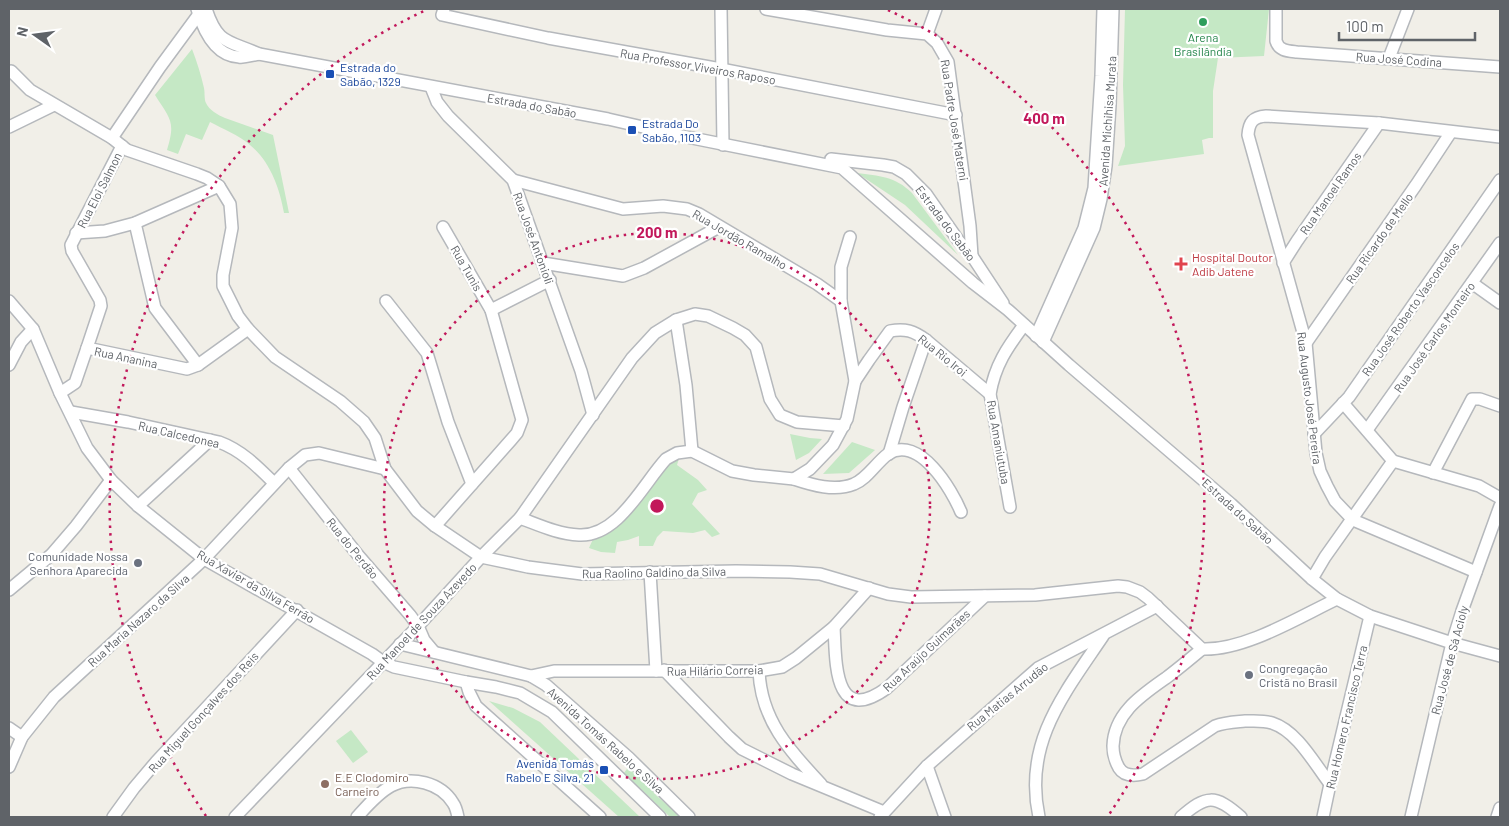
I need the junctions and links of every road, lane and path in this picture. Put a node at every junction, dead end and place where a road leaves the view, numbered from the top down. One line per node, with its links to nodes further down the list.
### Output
1 (721, 9): 13 (street)
2 (766, 9): 10 (street)
3 (936, 9): 10 (street)
4 (1103, 9): 47 (street, Avenida Michihisa Murata)
5 (1113, 9): 52 (street, Avenida Michihisa Murata)
6 (1276, 9): 11 (street, Rua José Codina)
7 (1408, 9): 11 (street)
8 (201, 10): 15 (street, Estrada do Sabão); 22 (street)
9 (443, 12): 13 (street, Rua Professor Viveiros Raposo)
10 (927, 34): 17 (street, Rua Padre José Materni)
11 (1389, 58): 12 (street, Rua José Codina)
12 (1500, 67)
13 (721, 69): 17 (street, Rua Professor Viveiros Raposo); 23 (street)
14 (11, 71): 16 (street)
15 (431, 87): 23 (street, Estrada do Sabão); 26 (street, Rua José Antonioli)
16 (54, 105): 19 (street); 22 (street)
17 (956, 114): 35 (street, Rua Padre José Materni)
18 (1378, 123): 20 (street, Rua Augusto José Pereira); 37 (street, Rua Manoel Ramos); 37 (street, Rua Augusto José Pereira)
19 (9, 127)
20 (1451, 132): 21 (street, Rua Augusto José Pereira); 54 (street, Rua Ricardo de Mello)
21 (1500, 137)
22 (112, 138): 24 (street)
23 (723, 145): 25 (street, Estrada do Sabão)
24 (122, 146): 28 (street); 32 (street, Rua Eloi Salmon)
25 (804, 160): 35 (street, Estrada do Sabão); 38 (street, Estrada do Sabão)
26 (513, 180): 31 (street, Rua Jordão Ramalho); 36 (street, Rua José Antonioli)
27 (1500, 180): 61 (street, Rua José Roberto Vasconcelos)
28 (219, 186): 29 (street); 51 (street, Rua Raolino Galdino da Silva)
29 (135, 223): 32 (street); 57 (street)
30 (443, 227): 45 (street, Rua Tunis)
31 (718, 227): 36 (street); 43 (street, Rua Jordão Ramalho)
32 (76, 234): 55 (street, Rua Ananina)
33 (850, 236): 43 (street)
34 (1500, 243): 40 (street, Rua José Carlos Monteiro)
35 (972, 257): 38 (street); 46 (street, Estrada do Sabão)
36 (543, 262): 39 (street, Rua José Antonioli)
37 (1284, 263): 54 (street, Rua Augusto José Pereira)
38 (954, 266): 46 (street, Estrada do Sabão)
39 (550, 280): 45 (street); 64 (street, Rua José Antonioli)
40 (1472, 283): 44 (street); 66 (street, Rua José Carlos Monteiro)
41 (386, 300): 78 (street)
42 (9, 301): 50 (street, Rua Xavier da Silva Ferrão)
43 (842, 301): 58 (street)
44 (1500, 303)
45 (491, 310): 78 (street, Rua Tunis)
46 (1008, 310): 49 (street, Estrada do Sabão)
47 (1047, 310): 49 (street); 52 (street, Avenida Michihisa Murata)
48 (676, 320): 64 (street, Rua Manoel de Souza Azevedo); 65 (street, Rua Manoel de Souza Azevedo); 69 (street)
49 (1022, 322): 52 (street, Estrada do Sabão); 60 (street, Rua Amaniutuba)
50 (33, 328): 56 (street); 59 (street, Rua Xavier da Silva Ferrão)
51 (248, 329): 57 (street, Rua Ananina); 73 (street, Rua Raolino Galdino da Silva)
52 (1039, 339): 91 (street, Estrada do Sabão)
53 (926, 340): 58 (street, Rua Rio Iroi); 60 (street, Rua Rio Iroi); 70 (street)
54 (1306, 343): 67 (street, Rua Augusto José Pereira)
55 (87, 348): 57 (street, Rua Ananina); 59 (street)
56 (9, 364)
57 (198, 364)
58 (856, 381): 65 (street)
59 (60, 393): 63 (street, Rua Xavier da Silva Ferrão)
60 (990, 394): 82 (street, Rua Amaniutuba)
61 (1344, 403): 66 (street); 67 (street, Rua José Roberto Vasconcelos)
62 (1500, 406): 74 (street)
63 (71, 412): 68 (street, Rua Calcedonea); 76 (street, Rua Xavier da Silva Ferrão)
64 (593, 415): 84 (street, Rua Manoel de Souza Azevedo)
65 (844, 426): 75 (street)
66 (1367, 430): 71 (street)
67 (1314, 434): 85 (street, Rua Augusto José Pereira)
68 (210, 440): 77 (street, Rua Calcedonea); 80 (street)
69 (692, 451): 75 (street); 84 (street)
70 (889, 454): 75 (street); 83 (street)
71 (1393, 461): 74 (street); 85 (street)
72 (289, 468): 73 (street, Rua Maria Nazaro da Silva); 77 (street, Rua Maria Nazaro da Silva); 99 (street, Rua do Perdão)
73 (385, 469): 86 (street, Rua Raolino Galdino da Silva)
74 (1433, 474): 79 (street)
75 (794, 479)
76 (111, 480): 80 (street, Rua Xavier da Silva Ferrão); 93 (street)
77 (274, 483): 88 (street, Rua Maria Nazaro da Silva)
78 (472, 484): 86 (street)
79 (1500, 498)
80 (138, 506): 88 (street, Rua Xavier da Silva Ferrão)
81 (1500, 506): 90 (street, Rua José de Sá Acioly)
82 (1010, 507)
83 (961, 512)
84 (520, 518): 87 (street, Rua Manoel de Souza Azevedo)
85 (1353, 520): 90 (street, Rua Augusto José Pereira); 91 (street)
86 (435, 526): 87 (street, Rua Raolino Galdino da Silva)
87 (480, 556): 89 (street, Rua Raolino Galdino da Silva); 99 (street, Rua Manoel de Souza Azevedo)
88 (204, 559): 97 (street, Rua Xavier da Silva Ferrão); 113 (street, Rua Maria Nazaro da Silva)
89 (650, 572): 92 (street, Rua Raolino Galdino da Silva); 108 (street)
90 (1476, 572): 102 (street, Rua José de Sá Acioly)
91 (1312, 579): 95 (street, Estrada do Sabão)
92 (869, 588): 94 (street, Rua Raolino Galdino da Silva); 100 (street, Rua Hilário Correia)
93 (9, 590)
94 (985, 596): 96 (street, Rua Raolino Galdino da Silva); 100 (street, Rua Araújo Guimarães)
95 (1337, 599): 98 (street, Estrada do Sabão); 104 (street)
96 (1157, 606): 101 (street, Rua Matias Arrudão); 104 (street, Rua Raolino Galdino da Silva)
97 (297, 610): 107 (street, Rua Xavier da Silva Ferrão); 122 (street, Rua Miguel Gonçalves dos Reis)
98 (1370, 616): 102 (street, Estrada do Sabão); 118 (street, Rua Homero Francisco Terra)
99 (418, 626): 103 (street, Rua Manoel de Souza Azevedo); 105 (street, Rua do Perdão)
100 (834, 627): 109 (street, Rua Hilário Correia)
101 (1104, 635): 116 (street, Rua Matias Arrudão); 130 (street)
102 (1452, 643): 106 (street, Estrada do Sabão); 134 (street, Rua José de Sá Acioly)
103 (400, 644): 105 (street, Avenida Tomás Rabelo e Silva); 107 (street, Rua Manoel de Souza Azevedo)
104 (1202, 649): 118 (street)
105 (434, 652): 110 (street, Avenida Tomás Rabelo e Silva)
106 (1500, 656)
107 (383, 662): 111 (street, Avenida Tomás Rabelo e Silva); 123 (street, Rua Manoel de Souza Azevedo)
108 (660, 671): 109 (street, Rua Hilário Correia); 110 (street, Rua Hilário Correia); 119 (street)
109 (759, 671): 119 (street)
110 (531, 676): 114 (street, Avenida Tomás Rabelo e Silva)
111 (466, 682): 117 (street, Avenida Tomás Rabelo e Silva); 126 (street)
112 (9, 728): 113 (street)
113 (22, 737): 115 (street, Rua Maria Nazaro da Silva)
114 (628, 758): 117 (street); 128 (street, Avenida Tomás Rabelo e Silva)
115 (9, 766)
116 (927, 766): 121 (street, Rua Matias Arrudão); 129 (street)
117 (614, 772): 127 (street, Avenida Tomás Rabelo e Silva)
118 (1330, 784): 133 (street, Rua Homero Francisco Terra)
119 (824, 787): 121 (street)
120 (1500, 808): 135 (street)
121 (882, 815)
122 (113, 817)
123 (235, 817)
124 (357, 817): 125 (street)
125 (458, 817)
126 (600, 817)
127 (660, 817)
128 (690, 817)
129 (946, 817)
130 (1039, 817)
131 (1181, 817): 132 (street)
132 (1241, 817)
133 (1323, 817)
134 (1411, 817)
135 (1497, 817)

